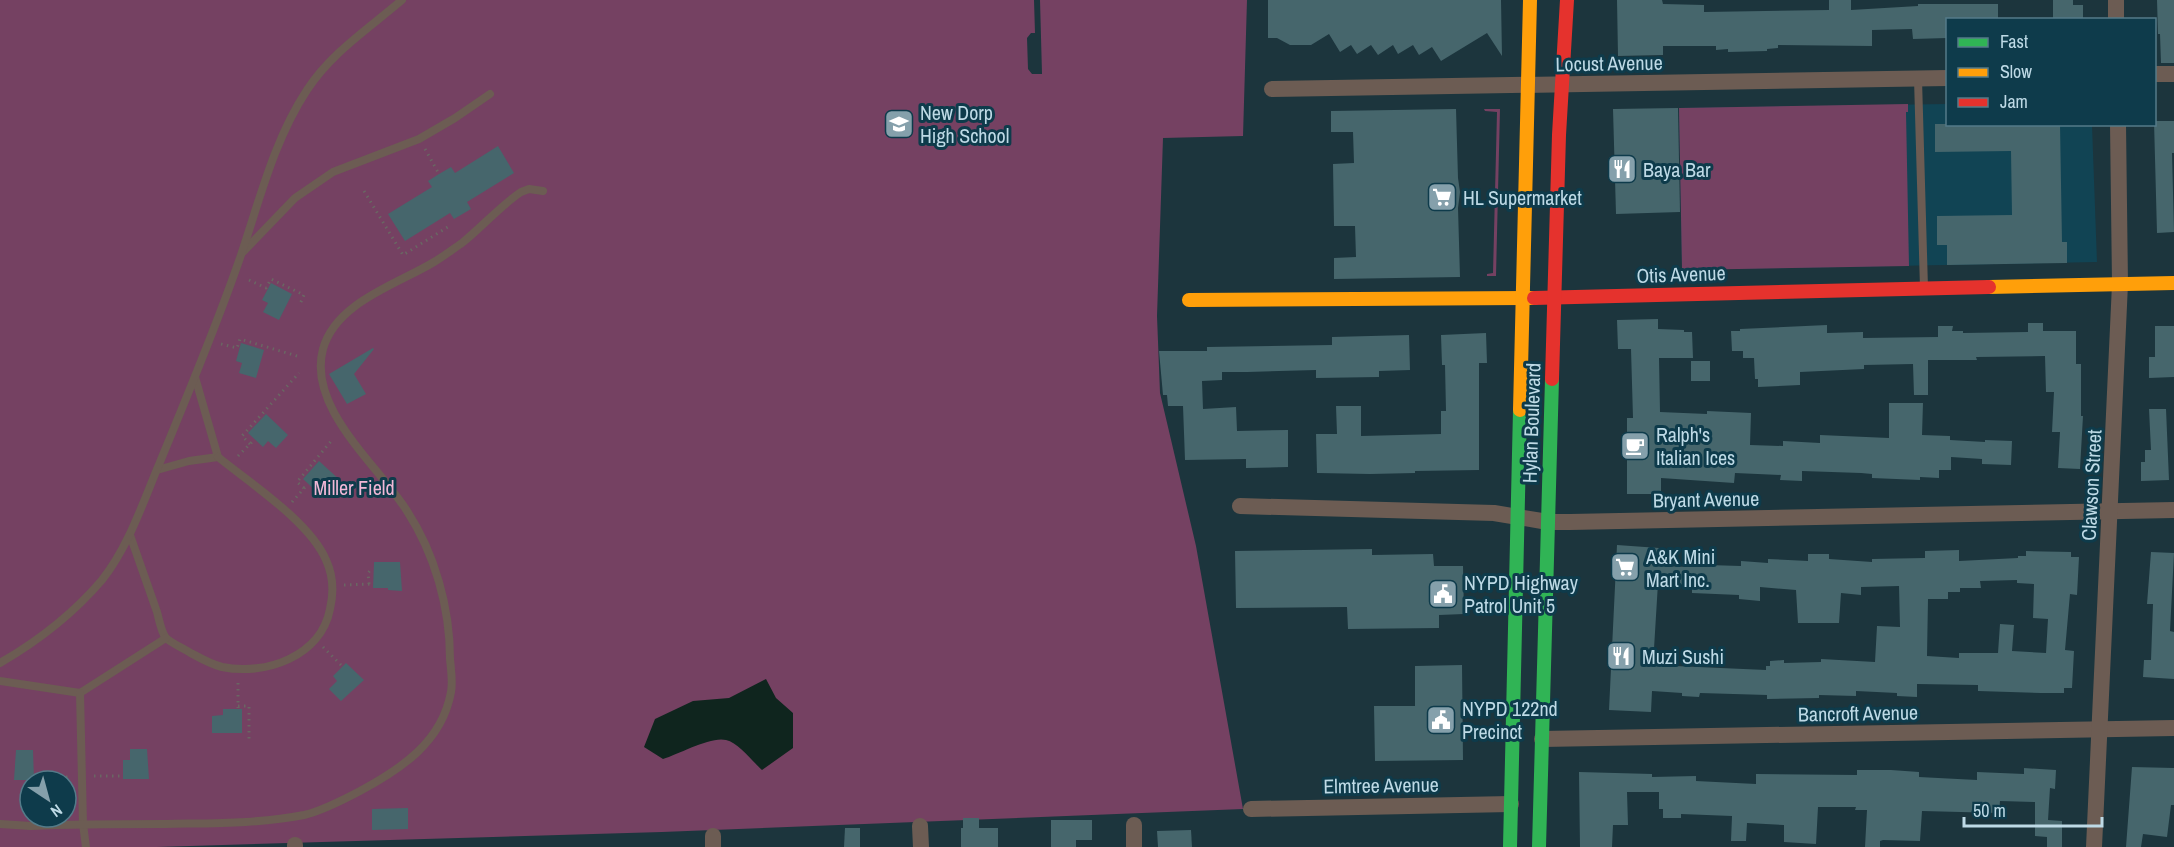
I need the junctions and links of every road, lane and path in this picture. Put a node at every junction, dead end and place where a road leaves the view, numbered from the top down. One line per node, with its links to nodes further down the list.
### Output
1 (402, 0): 22 (lane)
2 (1530, 0): 11 (main road, Hylan Boulevard)
3 (1567, 0): 10 (main road, Hylan Boulevard)
4 (2116, 0): 5 (street)
5 (2116, 18)
6 (2156, 74): 7 (street)
7 (2174, 74)
8 (1946, 78): 9 (street, Locust Avenue)
9 (1918, 79): 10 (street, Locust Avenue); 26 (lane)
10 (1562, 85): 11 (street, Locust Avenue); 27 (main road, Hylan Boulevard)
11 (1528, 86): 12 (street, Locust Avenue); 28 (main road, Hylan Boulevard)
12 (1272, 89)
13 (490, 94): 22 (lane)
14 (2118, 126): 25 (street, Clawson Street)
15 (422, 145): 16 (path)
16 (439, 174)
17 (364, 191): 21 (path)
18 (543, 191): 67 (lane)
19 (451, 225): 21 (path)
20 (397, 230): 21 (path)
21 (390, 234)
22 (241, 255): 34 (lane)
23 (249, 280): 30 (path)
24 (2174, 283): 25 (main road, Otis Avenue)
25 (2120, 284): 26 (main road, Otis Avenue); 44 (street, Clawson Street)
26 (1924, 288): 27 (main road, Otis Avenue)
27 (1554, 297): 28 (main road, Otis Avenue); 46 (main road, Hylan Boulevard)
28 (1523, 298): 29 (main road, Otis Avenue); 45 (main road, Hylan Boulevard)
29 (1189, 300)
30 (300, 304)
31 (220, 343): 32 (path)
32 (297, 356)
33 (299, 373): 37 (path)
34 (195, 377): 38 (lane); 40 (lane)
35 (254, 440): 37 (path)
36 (332, 440): 41 (path)
37 (250, 444): 39 (path)
38 (218, 457): 40 (lane); 50 (lane)
39 (235, 459)
40 (157, 470): 47 (lane)
41 (289, 505)
42 (1240, 506): 45 (street, Bryant Avenue)
43 (2174, 510): 44 (street, Bryant Avenue)
44 (2110, 512): 46 (street, Bryant Avenue); 59 (street, Clawson Street)
45 (1518, 516): 46 (street, Bryant Avenue); 52 (main road, Hylan Boulevard)
46 (1548, 522): 52 (main road, Hylan Boulevard)
47 (130, 535): 50 (lane); 53 (lane)
48 (372, 568): 49 (path)
49 (341, 585)
50 (166, 638): 57 (lane)
51 (322, 646): 54 (path)
52 (1529, 648): 60 (main road, Hylan Boulevard); 64 (main road, Hylan Boulevard)
53 (0, 663)
54 (341, 665)
55 (0, 681): 57 (lane)
56 (238, 684): 61 (path)
57 (80, 693): 67 (lane)
58 (2174, 728): 59 (street, Bancroft Avenue)
59 (2100, 730): 60 (street, Bancroft Avenue); 75 (street, Clawson Street)
60 (1542, 739): 74 (main road, Hylan Boulevard)
61 (249, 740)
62 (93, 776): 63 (path)
63 (122, 776)
64 (1511, 804): 65 (street, Elmtree Avenue); 73 (main road, Hylan Boulevard)
65 (1251, 808)
66 (0, 824): 67 (lane)
67 (82, 824): 70 (lane)
68 (1134, 825): 72 (street)
69 (920, 826): 71 (street)
70 (86, 847)
71 (921, 847)
72 (1134, 847)
73 (1510, 847)
74 (1539, 847)
75 (2094, 847)

